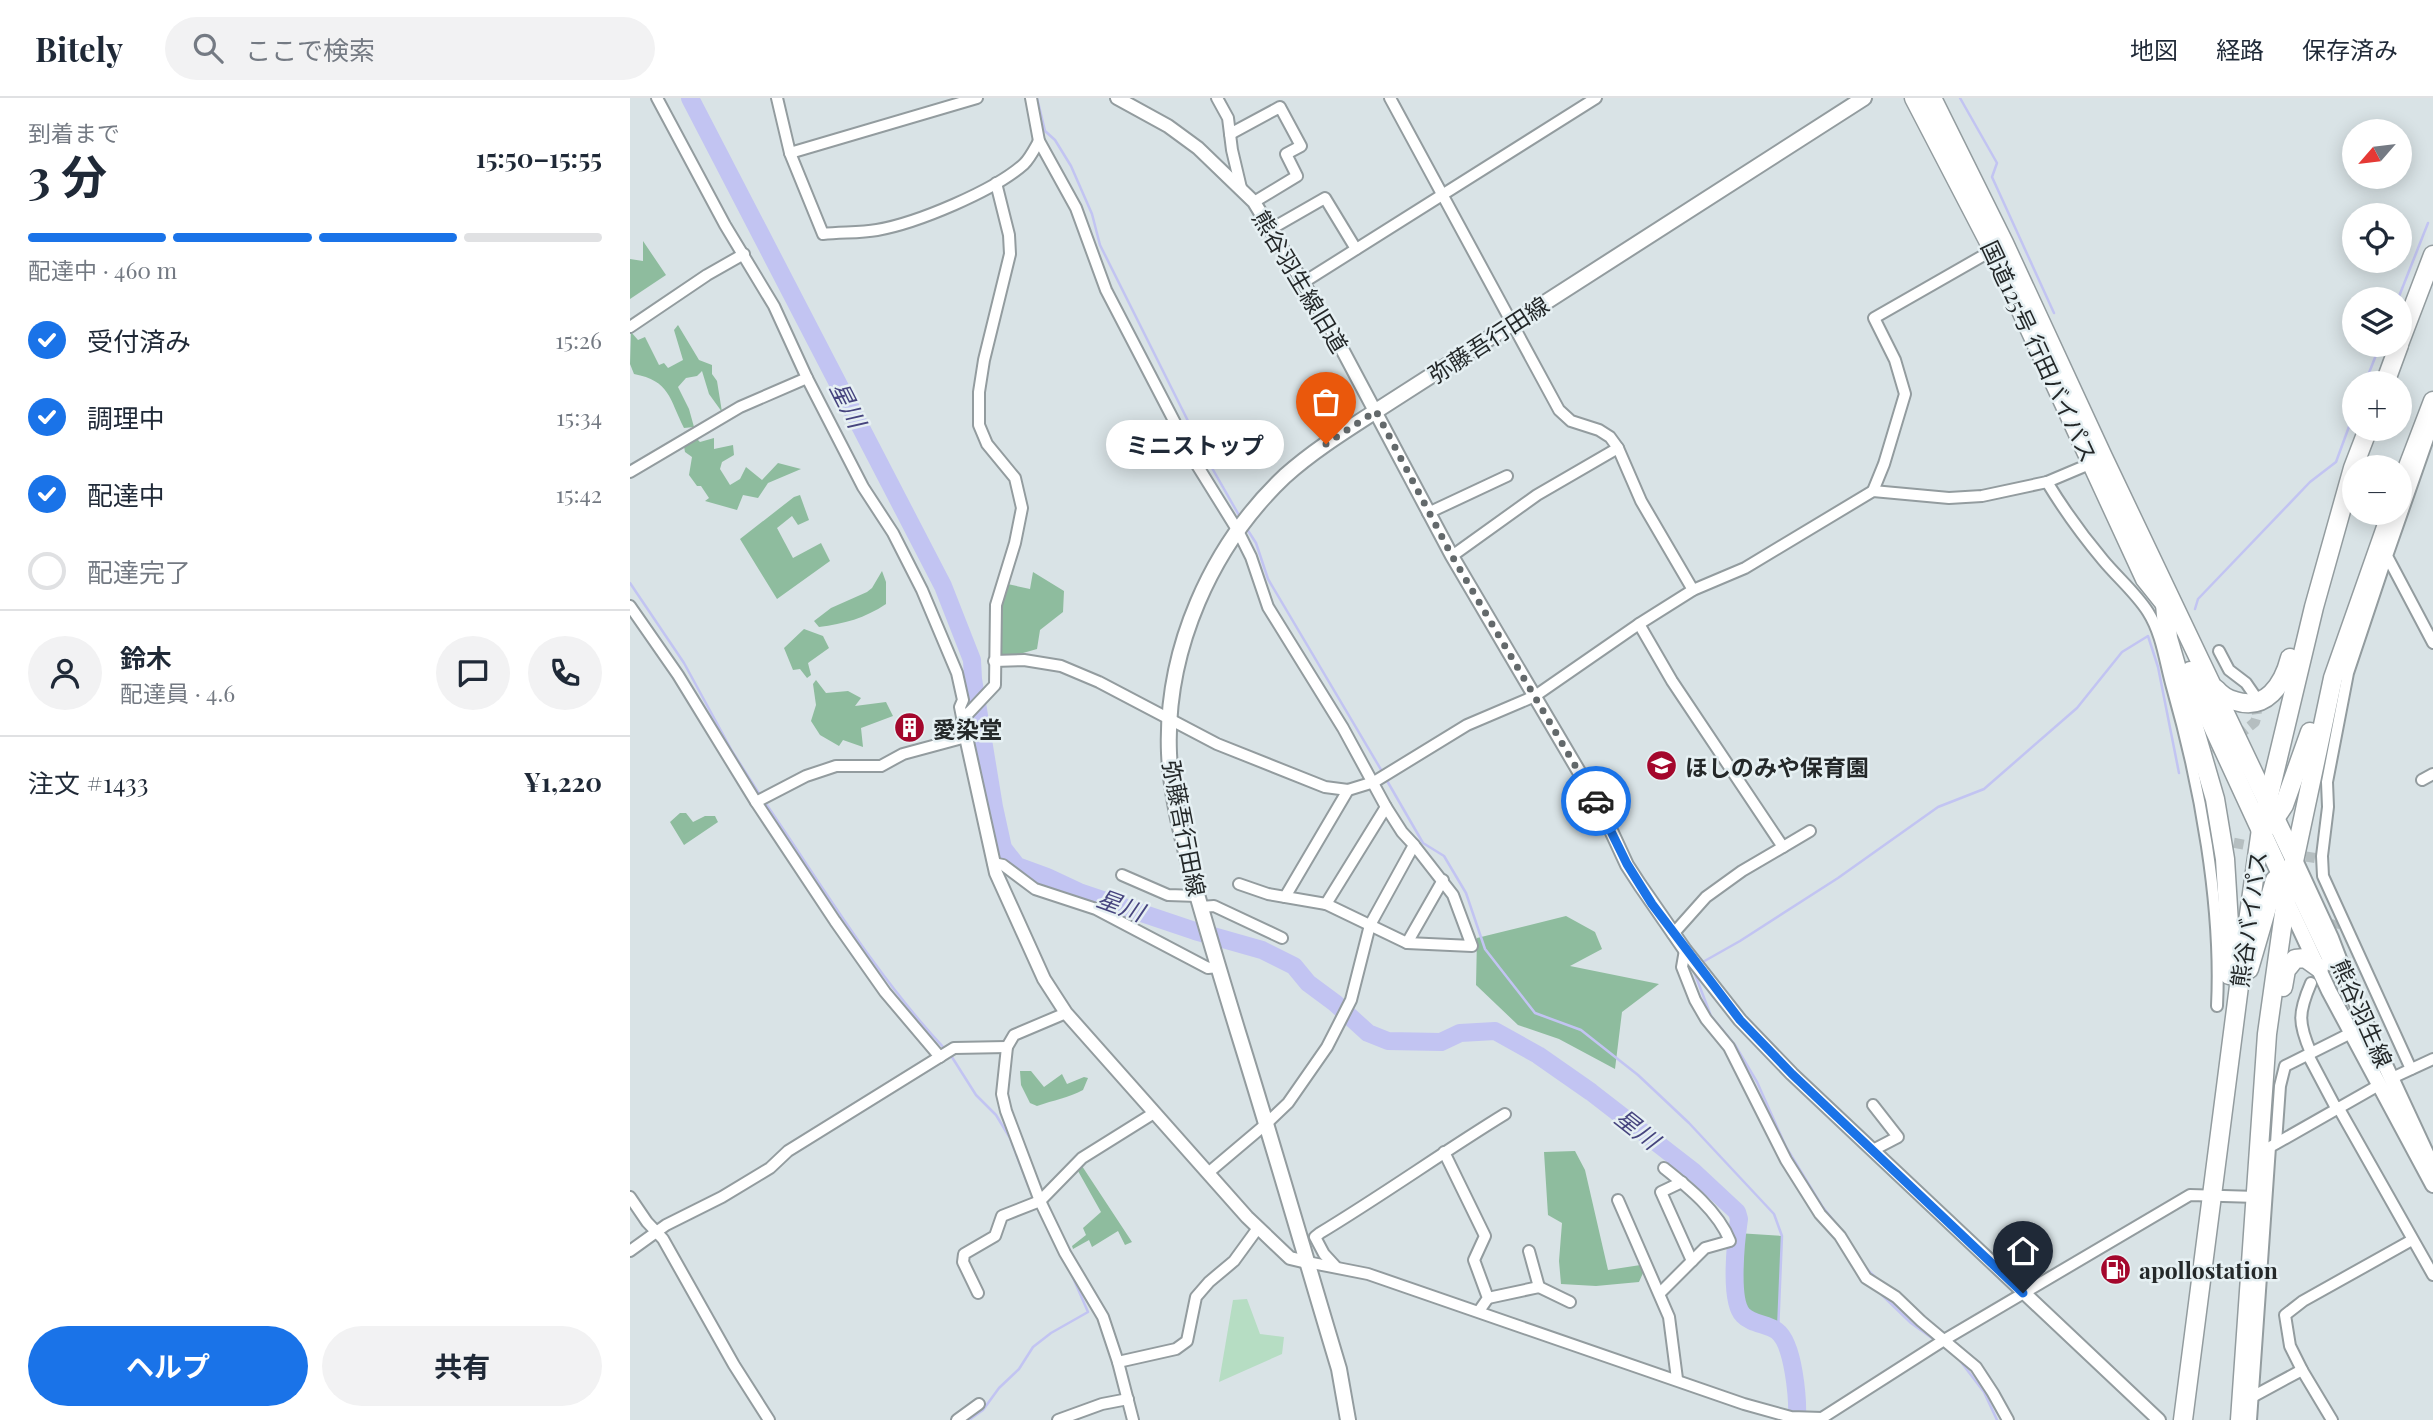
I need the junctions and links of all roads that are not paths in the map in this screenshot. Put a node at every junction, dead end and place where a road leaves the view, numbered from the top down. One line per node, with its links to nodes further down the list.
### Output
1 (657, 98): 25 (street)
2 (777, 98): 15 (street)
3 (977, 98): 15 (street)
4 (1031, 98): 14 (street)
5 (1117, 98): 17 (street, 熊谷羽生線旧道)
6 (1217, 98): 13 (street)
7 (1390, 98): 18 (street)
8 (1596, 98): 12 (street)
9 (1864, 98): 29 (main road, 弥藤吾行田線)
10 (1914, 98): 22 (highway, 国道125号 行田バイパス)
11 (1932, 98): 48 (highway, 国道125号 行田バイパス)
12 (1579, 103): 18 (street)
13 (1230, 134): 17 (street); 19 (street)
14 (1039, 141): 16 (street); 45 (street)
15 (790, 153): 16 (street)
16 (996, 183): 24 (street)
17 (1241, 188): 19 (street, 熊谷羽生線旧道)
18 (1441, 196): 21 (street); 29 (street)
19 (1254, 202): 20 (street, 熊谷羽生線旧道)
20 (1270, 229): 21 (street); 27 (street, 熊谷羽生線旧道)
21 (1356, 249): 27 (street)
22 (1993, 250): 37 (highway, 国道125号 行田バイパス); 41 (street)
23 (1023, 252): 24 (street)
24 (1010, 253): 56 (street)
25 (744, 254): 30 (street); 31 (street)
26 (2433, 255): 28 (highway)
27 (1304, 282): 33 (street, 熊谷羽生線旧道)
28 (2412, 310)
29 (1513, 323): 33 (main road, 弥藤吾行田線); 35 (street)
30 (630, 327)
31 (807, 378): 38 (street); 62 (street)
32 (2433, 401): 36 (highway)
33 (1376, 411): 43 (street, 熊谷羽生線旧道); 45 (main road, 弥藤吾行田線)
34 (2433, 424): 47 (street)
35 (1618, 448): 46 (street); 49 (street)
36 (2412, 456)
37 (2092, 463): 40 (street); 50 (highway, 国道125号 行田バイパス)
38 (630, 472)
39 (1507, 476): 43 (street)
40 (2047, 482): 41 (street); 93 (street)
41 (1873, 491): 49 (street)
42 (2342, 507): 52 (highway, 熊谷バイパス)
43 (1428, 513): 46 (street, 熊谷羽生線旧道)
44 (2387, 525): 57 (highway, 熊谷バイパス)
45 (1238, 531): 61 (main road, 弥藤吾行田線); 66 (street)
46 (1452, 556): 59 (street, 熊谷羽生線旧道)
47 (2387, 556): 54 (street); 103 (street)
48 (2162, 578): 50 (highway, 国道125号 行田バイパス); 58 (highway, 国道125号 行田バイパス)
49 (1693, 590): 53 (street)
50 (2165, 604): 72 (highway, 国道125号 行田バイパス); 95 (highway)
51 (630, 606): 69 (street)
52 (2314, 607): 58 (highway); 68 (highway, 熊谷バイパス)
53 (1639, 624): 59 (street); 75 (street)
54 (2433, 643)
55 (2219, 651): 60 (street)
56 (994, 661): 61 (street); 62 (street)
57 (2333, 678): 71 (highway); 77 (highway, 熊谷バイパス)
58 (2209, 681): 68 (highway, 国道125号 行田バイパス)
59 (1535, 696): 66 (street); 86 (street, 熊谷羽生線旧道)
60 (2255, 696)
61 (1170, 719): 67 (street); 84 (main road, 弥藤吾行田線)
62 (963, 720): 63 (street)
63 (966, 737): 69 (street); 76 (street)
64 (2433, 774): 65 (street)
65 (2422, 780)
66 (1374, 782): 67 (street); 70 (street)
67 (1348, 790): 81 (street)
68 (2268, 800): 71 (highway, 国道125号 行田バイパス); 72 (highway, 熊谷バイパス)
69 (756, 802): 101 (street)
70 (1386, 807): 74 (street); 83 (street)
71 (2277, 818): 72 (highway); 77 (highway, 国道125号 行田バイパス)
72 (2261, 830): 77 (highway, 国道125号 行田バイパス); 92 (highway, 熊谷バイパス)
73 (1810, 831): 75 (street)
74 (1414, 845): 79 (street); 85 (street)
75 (1783, 847): 86 (street)
76 (993, 863): 90 (street); 94 (street)
77 (2293, 872): 82 (highway, 国道125号 行田バイパス); 92 (highway); 99 (main road); 104 (main road, 熊谷羽生線)
78 (1122, 874): 84 (street)
79 (1443, 880): 88 (street); 88 (street)
80 (1239, 884): 81 (street)
81 (1285, 897): 83 (street)
82 (2286, 899): 91 (main road, 熊谷羽生線); 97 (highway, 熊谷バイパス)
83 (1326, 904): 85 (street)
84 (1200, 905): 87 (street); 90 (main road, 弥藤吾行田線)
85 (1370, 925): 88 (street); 109 (street)
86 (1673, 934): 89 (street, 熊谷羽生線旧道)
87 (1282, 938)
88 (1407, 943)
89 (1693, 960): 111 (street, 熊谷羽生線旧道); 139 (street)
90 (1218, 964): 109 (main road, 弥藤吾行田線)
91 (2315, 976): 96 (main road, 熊谷羽生線); 97 (highway); 100 (street)
92 (2239, 986): 95 (highway, 熊谷バイパス)
93 (2217, 1006)
94 (1066, 1013): 98 (street); 107 (street)
95 (2234, 1023): 118 (highway, 熊谷バイパス)
96 (2351, 1033): 99 (main road, 熊谷羽生線); 100 (street)
97 (2267, 1034): 120 (highway, 熊谷バイパス)
98 (1007, 1047): 101 (street); 122 (street)
99 (2361, 1051): 104 (main road, 熊谷羽生線)
100 (2310, 1054): 106 (street); 110 (street)
101 (940, 1057): 124 (street)
102 (2433, 1059): 103 (street)
103 (2411, 1069): 104 (street)
104 (2385, 1082): 106 (street); 114 (main road, 熊谷羽生線); 117 (main road, 熊谷羽生線)
105 (1873, 1105): 111 (street)
106 (2337, 1107): 110 (street); 125 (street)
107 (1154, 1113): 115 (street); 122 (street)
108 (1505, 1114): 112 (street)
109 (1266, 1124): 115 (street); 129 (main road, 弥藤吾行田線)
110 (2276, 1143): 144 (street)
111 (1872, 1150): 135 (street, 熊谷羽生線旧道)
112 (1444, 1152): 130 (street); 136 (street)
113 (1664, 1168): 116 (street)
114 (2433, 1168)
115 (1208, 1172): 123 (street)
116 (1682, 1182): 128 (street); 128 (street)
117 (2433, 1185)
118 (2213, 1195): 120 (street); 135 (street); 155 (highway, 熊谷バイパス)
119 (630, 1196): 124 (street)
120 (2257, 1197): 140 (highway, 熊谷バイパス)
121 (1618, 1200): 134 (street)
122 (1040, 1201): 133 (street); 141 (street)
123 (1258, 1228): 129 (street); 141 (street)
124 (656, 1233): 126 (street); 147 (street)
125 (2412, 1240): 131 (street); 142 (street)
126 (630, 1251)
127 (1529, 1251): 132 (street)
128 (1692, 1261): 134 (street)
129 (1307, 1262): 130 (street); 152 (main road, 弥藤吾行田線)
130 (1335, 1266): 138 (street)
131 (2433, 1275)
132 (1539, 1287): 136 (street); 137 (street)
133 (978, 1293)
134 (1660, 1293): 143 (street)
135 (2023, 1293): 139 (street); 154 (street, 熊谷羽生線旧道)
136 (1488, 1298): 138 (street)
137 (1570, 1302)
138 (1479, 1311): 143 (street)
139 (1944, 1340): 146 (street); 153 (street)
140 (2245, 1345): 156 (highway); 157 (highway, 熊谷バイパス)
141 (1118, 1362): 145 (street)
142 (2302, 1370): 144 (street); 159 (street)
143 (1677, 1379): 146 (street)
144 (2252, 1397): 158 (street)
145 (1128, 1399): 150 (street); 151 (street)
146 (1819, 1419)
147 (769, 1420)
148 (957, 1420): 149 (street)
149 (975, 1420)
150 (1058, 1420)
151 (1133, 1420)
152 (1348, 1420)
153 (2008, 1420)
154 (2159, 1420)
155 (2183, 1420)
156 (2227, 1420)
157 (2240, 1420)
158 (2251, 1420)
159 (2332, 1420)

